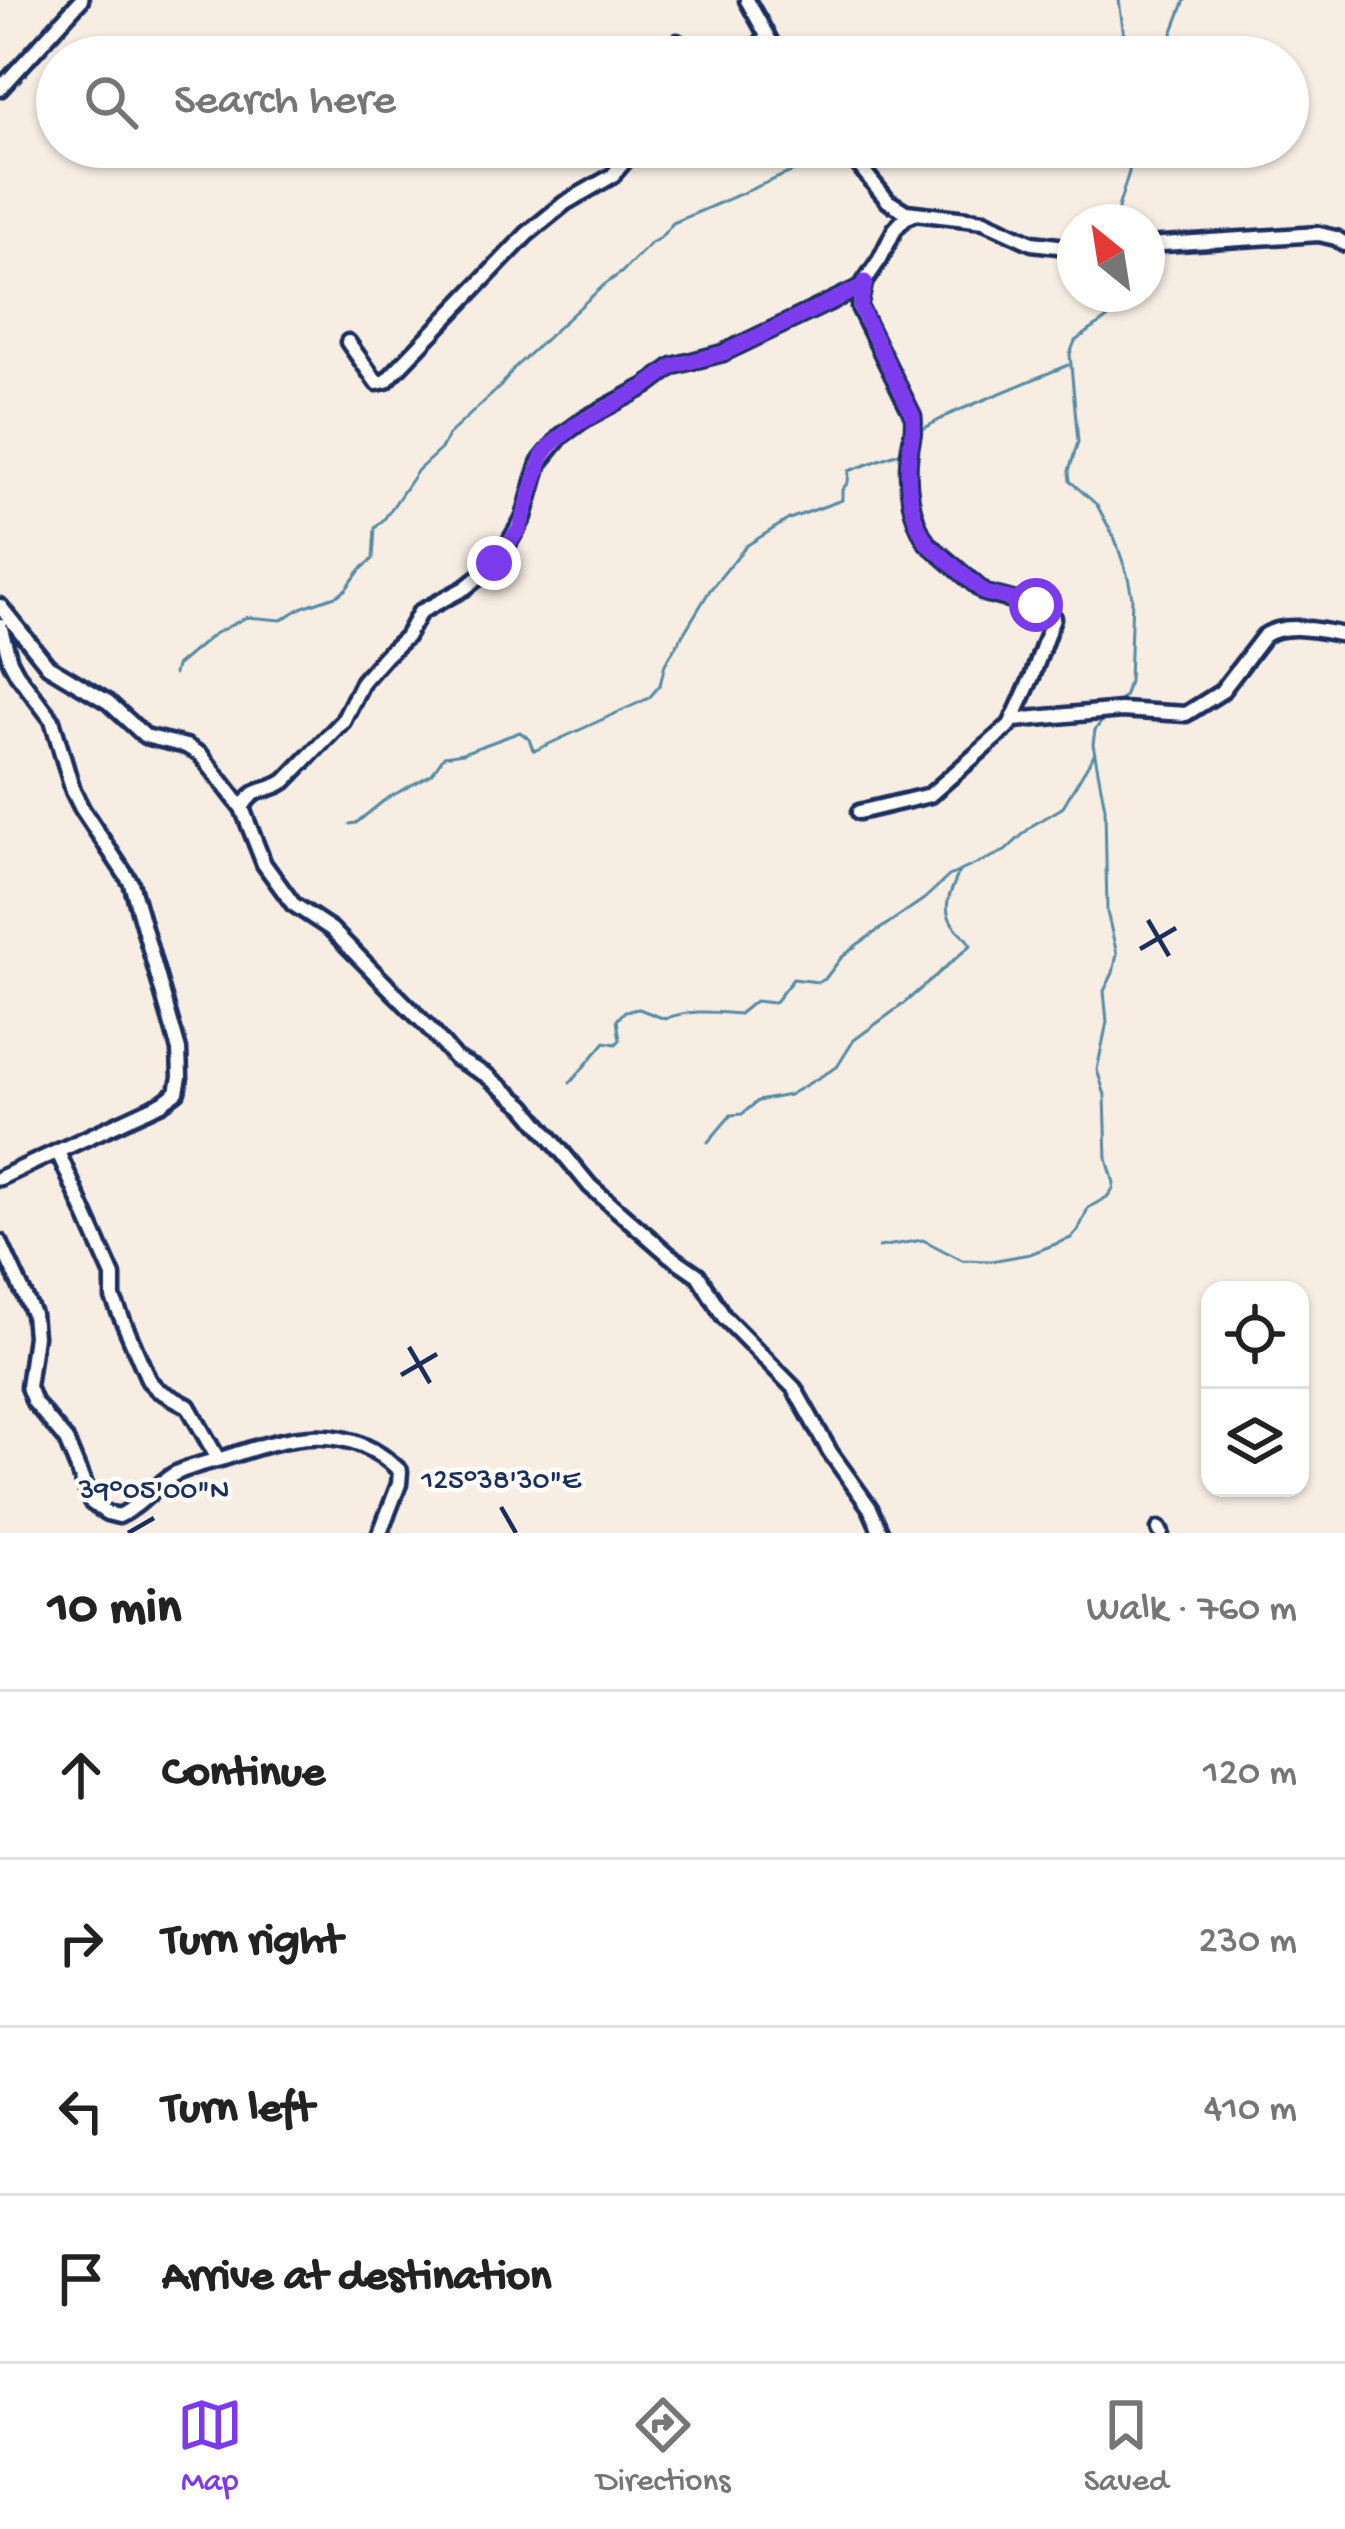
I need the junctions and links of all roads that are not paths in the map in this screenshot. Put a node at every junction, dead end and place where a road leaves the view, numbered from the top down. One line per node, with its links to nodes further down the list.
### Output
1 (81, 0): 3 (street)
2 (747, 0): 4 (street)
3 (48, 36)
4 (767, 36)
5 (36, 49): 6 (street)
6 (0, 89)
7 (619, 168): 16 (street)
8 (861, 168): 9 (street)
9 (888, 201): 10 (street); 11 (street)
10 (914, 214): 11 (street); 14 (street)
11 (895, 229): 15 (street)
12 (1165, 244): 13 (street)
13 (1345, 244)
14 (1057, 246)
15 (865, 282): 20 (street); 21 (street)
16 (348, 342)
17 (0, 607): 21 (street)
18 (0, 625): 23 (street)
19 (1345, 635): 20 (street)
20 (1014, 720): 22 (street)
21 (242, 808): 28 (street)
22 (859, 812)
23 (58, 1152): 24 (street); 26 (street)
24 (0, 1178)
25 (0, 1242): 26 (street)
26 (218, 1459): 27 (street)
27 (380, 1533)
28 (881, 1533)

